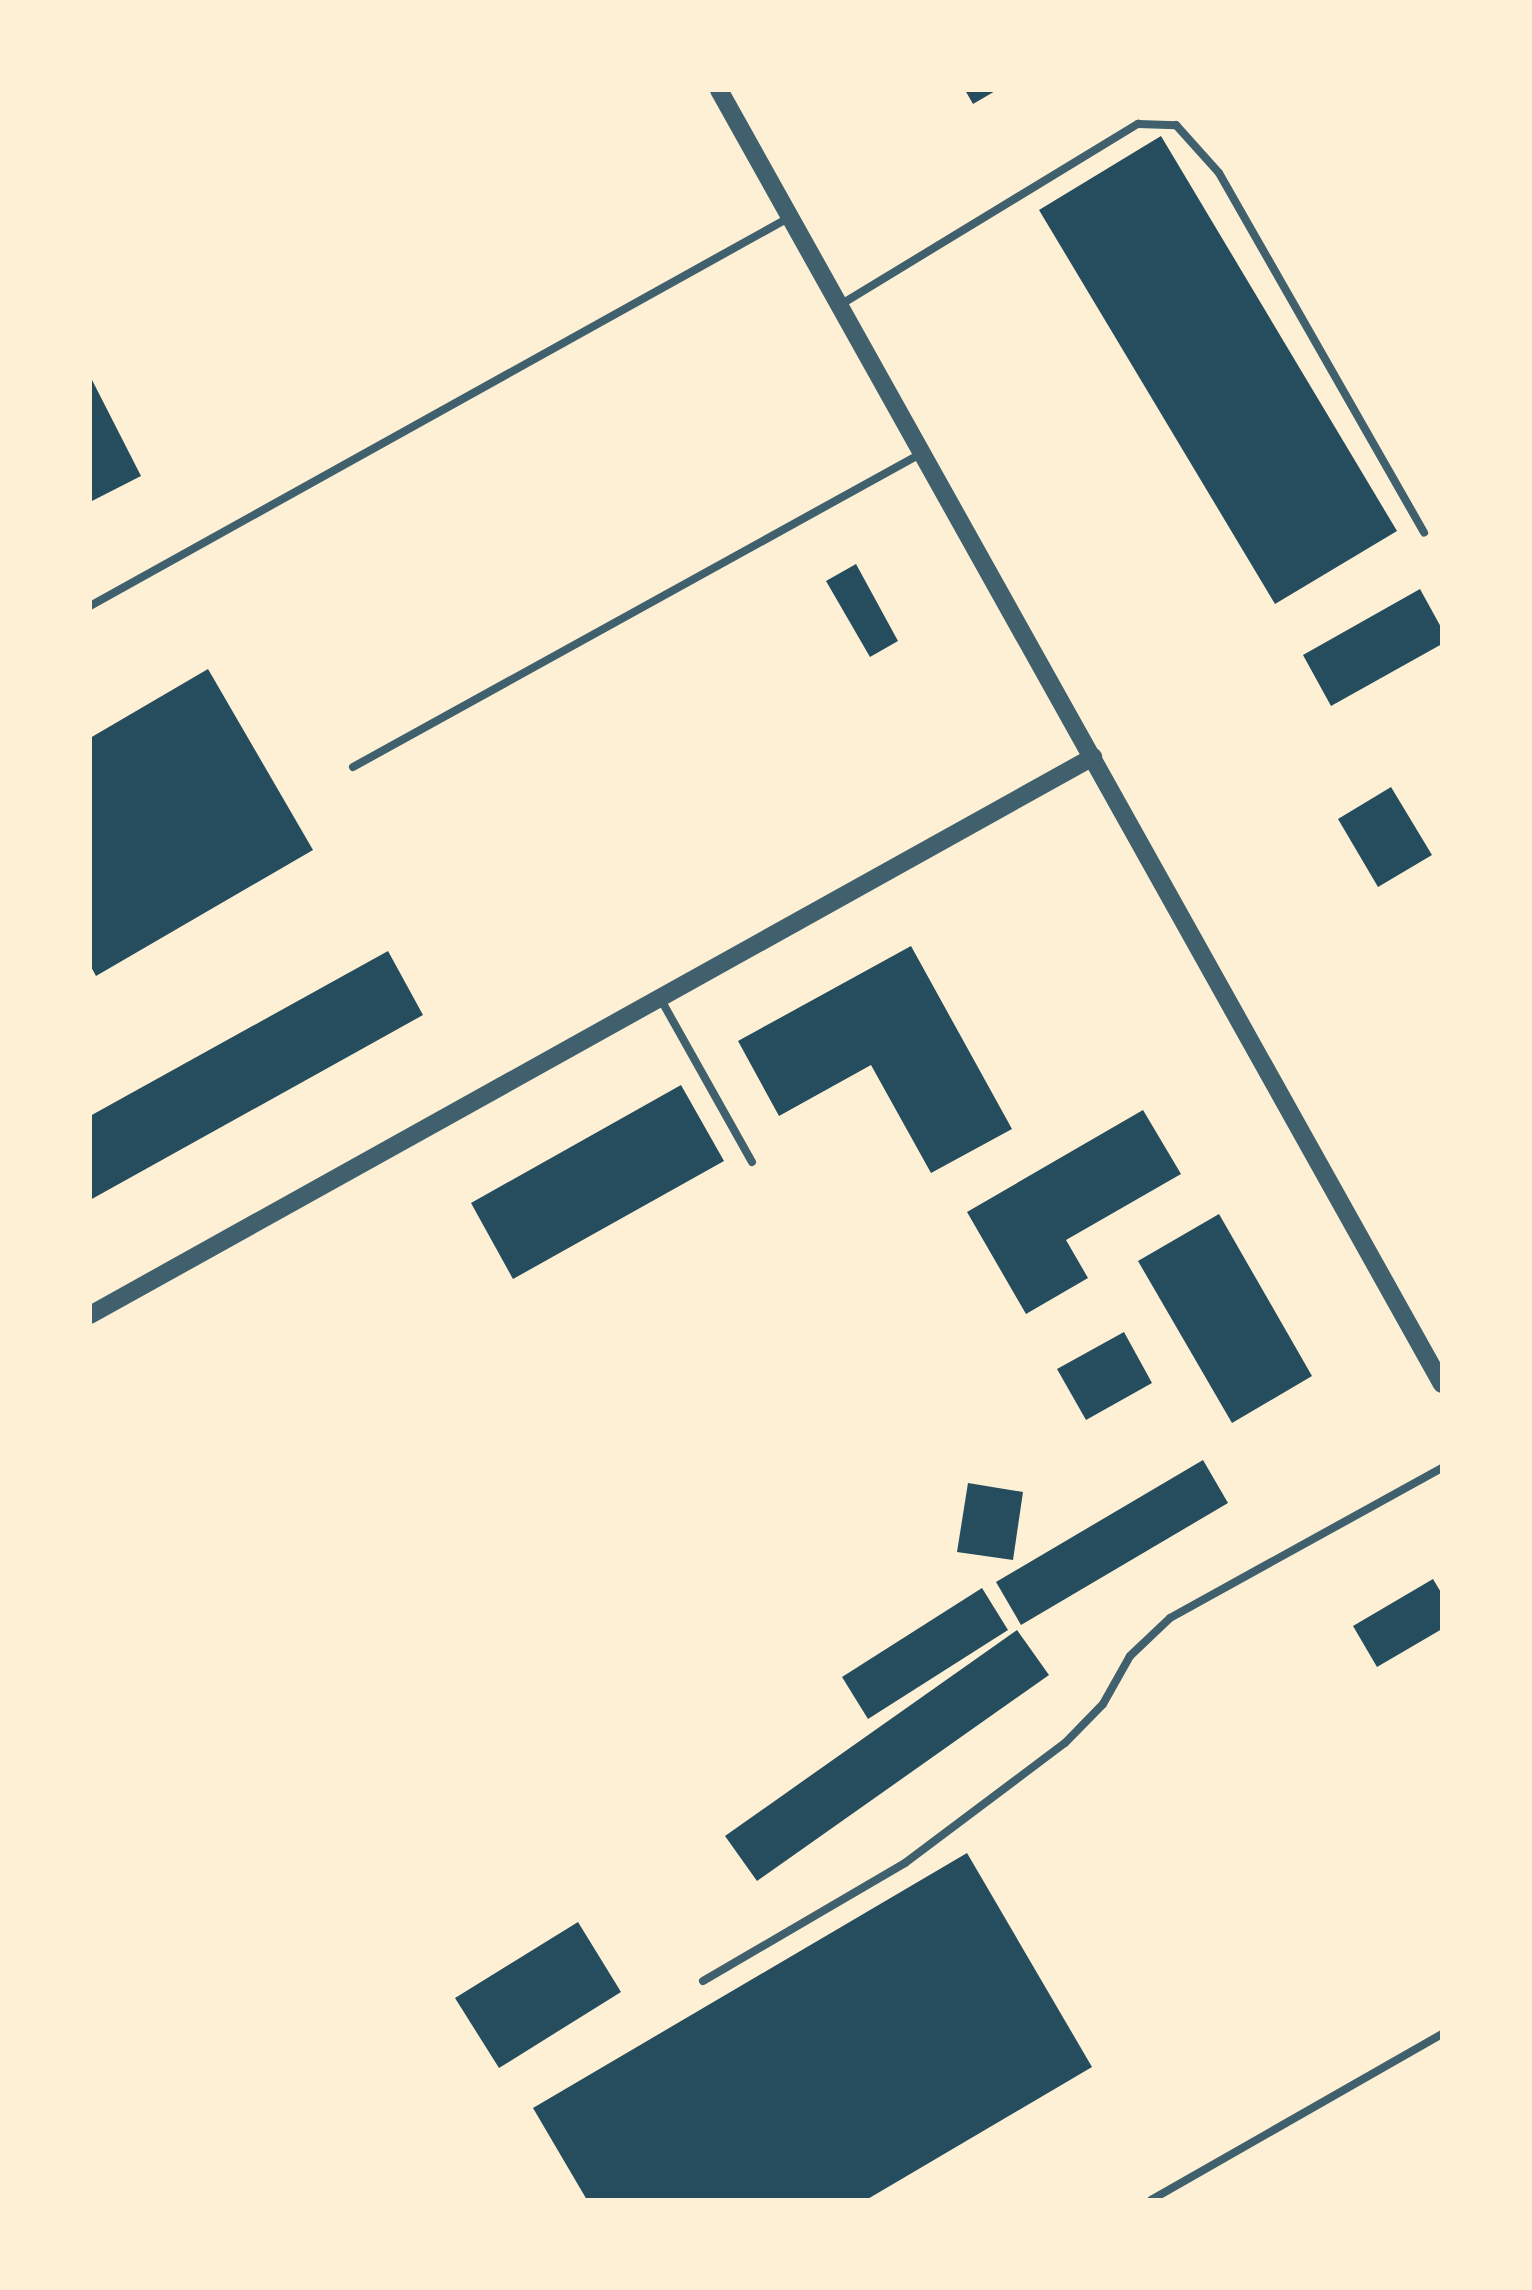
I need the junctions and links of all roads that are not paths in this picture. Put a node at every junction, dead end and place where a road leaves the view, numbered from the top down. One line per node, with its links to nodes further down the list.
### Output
1 (719, 90): 2 (street)
2 (790, 216): 3 (street); 6 (lane)
3 (840, 305): 4 (street); 5 (lane)
4 (922, 453): 7 (street); 8 (lane)
5 (1424, 533)
6 (90, 606)
7 (1093, 757): 9 (street); 12 (street)
8 (353, 767)
9 (660, 998): 10 (lane); 11 (street)
10 (752, 1162)
11 (90, 1315)
12 (1442, 1384)
13 (1442, 1468): 14 (lane)
14 (703, 1980)
15 (1442, 2034): 16 (lane)
16 (1151, 2200)

